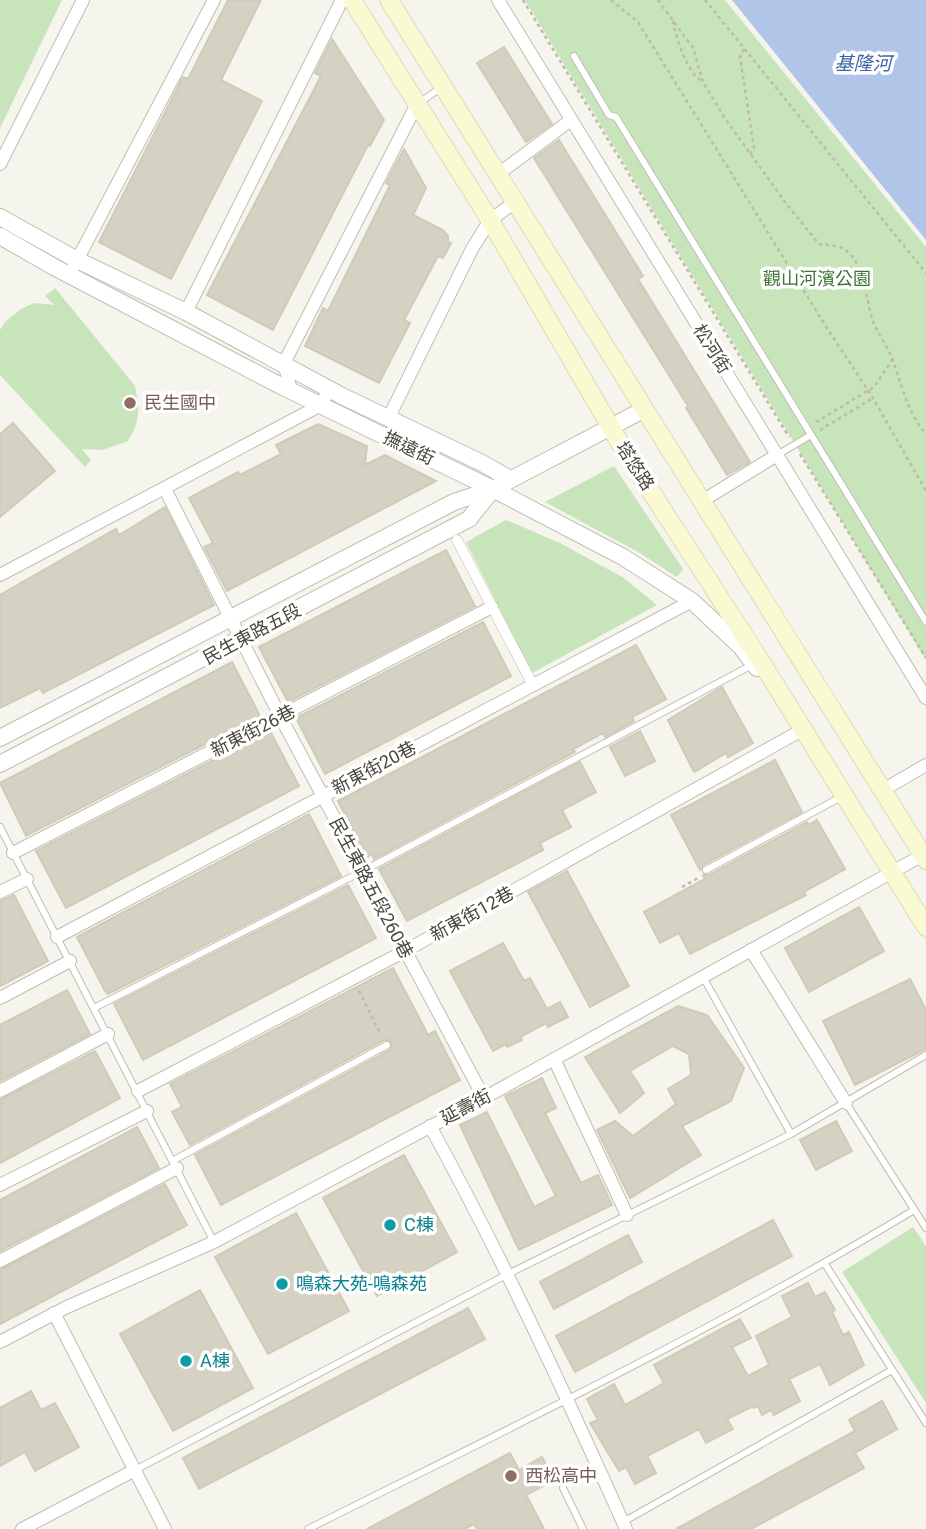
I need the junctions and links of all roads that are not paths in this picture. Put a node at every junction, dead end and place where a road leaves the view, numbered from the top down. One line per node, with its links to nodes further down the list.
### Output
1 (83, 0): 11 (street)
2 (214, 0): 17 (street)
3 (342, 0): 19 (street)
4 (352, 0): 9 (main road, 塔悠路)
5 (388, 0): 8 (main road)
6 (498, 0): 10 (street, 松河街)
7 (574, 56): 27 (lane)
8 (442, 87): 9 (lane); 12 (main road)
9 (417, 104): 15 (main road, 塔悠路); 20 (street)
10 (571, 120): 12 (street); 28 (street, 松河街)
11 (0, 164)
12 (497, 175): 13 (main road)
13 (514, 203): 15 (street); 24 (main road)
14 (0, 217): 17 (street, 撫遠街)
15 (490, 219): 25 (street); 26 (main road, 塔悠路)
16 (0, 236): 18 (street, 撫遠街)
17 (77, 260): 18 (street); 19 (street, 撫遠街)
18 (69, 275): 22 (street, 撫遠街)
19 (186, 312): 20 (street, 撫遠街)
20 (284, 363): 21 (street, 撫遠街); 22 (street)
21 (329, 389): 23 (street); 25 (street, 撫遠街)
22 (291, 390): 23 (street, 撫遠街)
23 (321, 405): 30 (street); 31 (street, 撫遠街)
24 (643, 410): 26 (street, 民生東路五段); 32 (main road)
25 (388, 419): 29 (street, 撫遠街)
26 (611, 428): 29 (street, 民生東路五段); 40 (main road, 塔悠路)
27 (811, 435): 28 (lane); 38 (lane)
28 (777, 455): 32 (street); 42 (street, 松河街)
29 (510, 480): 31 (street, 民生東路五段)
30 (165, 489): 34 (street); 37 (street, 民生東路五段260巷)
31 (493, 489): 35 (street, 撫遠街); 37 (street, 民生東路五段); 39 (street, 民生東路五段)
32 (702, 501): 48 (main road)
33 (457, 540): 36 (street)
34 (0, 575)
35 (692, 601): 40 (street, 撫遠街); 41 (street, 新東街20巷)
36 (492, 607): 41 (street); 43 (street, 新東街26巷)
37 (231, 619): 39 (street, 民生東路五段260巷); 45 (street, 民生東路五段)
38 (926, 622)
39 (241, 640): 43 (street, 民生東路五段260巷); 46 (street, 民生東路五段)
40 (757, 662): 44 (main road, 塔悠路); 55 (lane)
41 (533, 685): 49 (street, 新東街20巷)
42 (926, 698)
43 (281, 716): 49 (street, 民生東路五段260巷); 52 (street, 新東街26巷)
44 (802, 730): 50 (main road, 塔悠路); 62 (street, 新東街12巷)
45 (0, 738)
46 (0, 764)
47 (926, 765): 48 (street)
48 (883, 790): 53 (main road)
49 (322, 796): 55 (street, 民生東路五段260巷); 60 (street, 新東街20巷)
50 (844, 796): 54 (lane); 56 (main road, 塔悠路)
51 (0, 827): 52 (lane)
52 (13, 853): 57 (lane)
53 (924, 858): 56 (street, 延壽街)
54 (706, 870)
55 (363, 872): 62 (street, 民生東路五段260巷); 66 (lane)
56 (893, 873): 59 (main road, 塔悠路); 61 (street, 延壽街)
57 (27, 878): 58 (street); 60 (lane)
58 (0, 892)
59 (926, 927)
60 (57, 937): 63 (lane)
61 (751, 950): 64 (street, 延壽街); 74 (street)
62 (405, 951): 72 (street, 新東街12巷); 73 (street, 民生東路五段260巷)
63 (70, 961): 65 (street); 66 (lane)
64 (703, 977): 70 (street, 延壽街); 77 (lane)
65 (0, 999)
66 (94, 1008): 67 (lane)
67 (108, 1034): 71 (street); 72 (lane)
68 (387, 1045): 78 (lane)
69 (926, 1055): 74 (lane)
70 (554, 1059): 73 (street, 延壽街); 81 (street)
71 (0, 1091)
72 (138, 1091): 75 (lane)
73 (484, 1098): 76 (street, 延壽街)
74 (846, 1102): 77 (lane); 80 (lane)
75 (148, 1111): 78 (lane); 79 (street)
76 (430, 1126): 83 (street, 延壽街); 86 (street)
77 (791, 1135): 81 (lane)
78 (176, 1164): 83 (lane); 84 (street)
79 (0, 1185)
80 (914, 1210): 82 (lane); 85 (lane)
81 (627, 1215): 86 (lane)
82 (926, 1228)
83 (214, 1242): 87 (street, 延壽街)
84 (0, 1261)
85 (825, 1264): 89 (lane); 90 (lane)
86 (508, 1274): 90 (street); 92 (lane)
87 (54, 1313): 88 (street, 延壽街); 92 (street)
88 (0, 1342)
89 (892, 1370): 91 (lane); 94 (lane)
90 (568, 1398): 94 (street); 97 (lane)
91 (926, 1423)
92 (135, 1470): 95 (street); 96 (street)
93 (563, 1488): 98 (lane)
94 (625, 1526)
95 (22, 1529)
96 (165, 1529)
97 (308, 1529)
98 (583, 1529)

